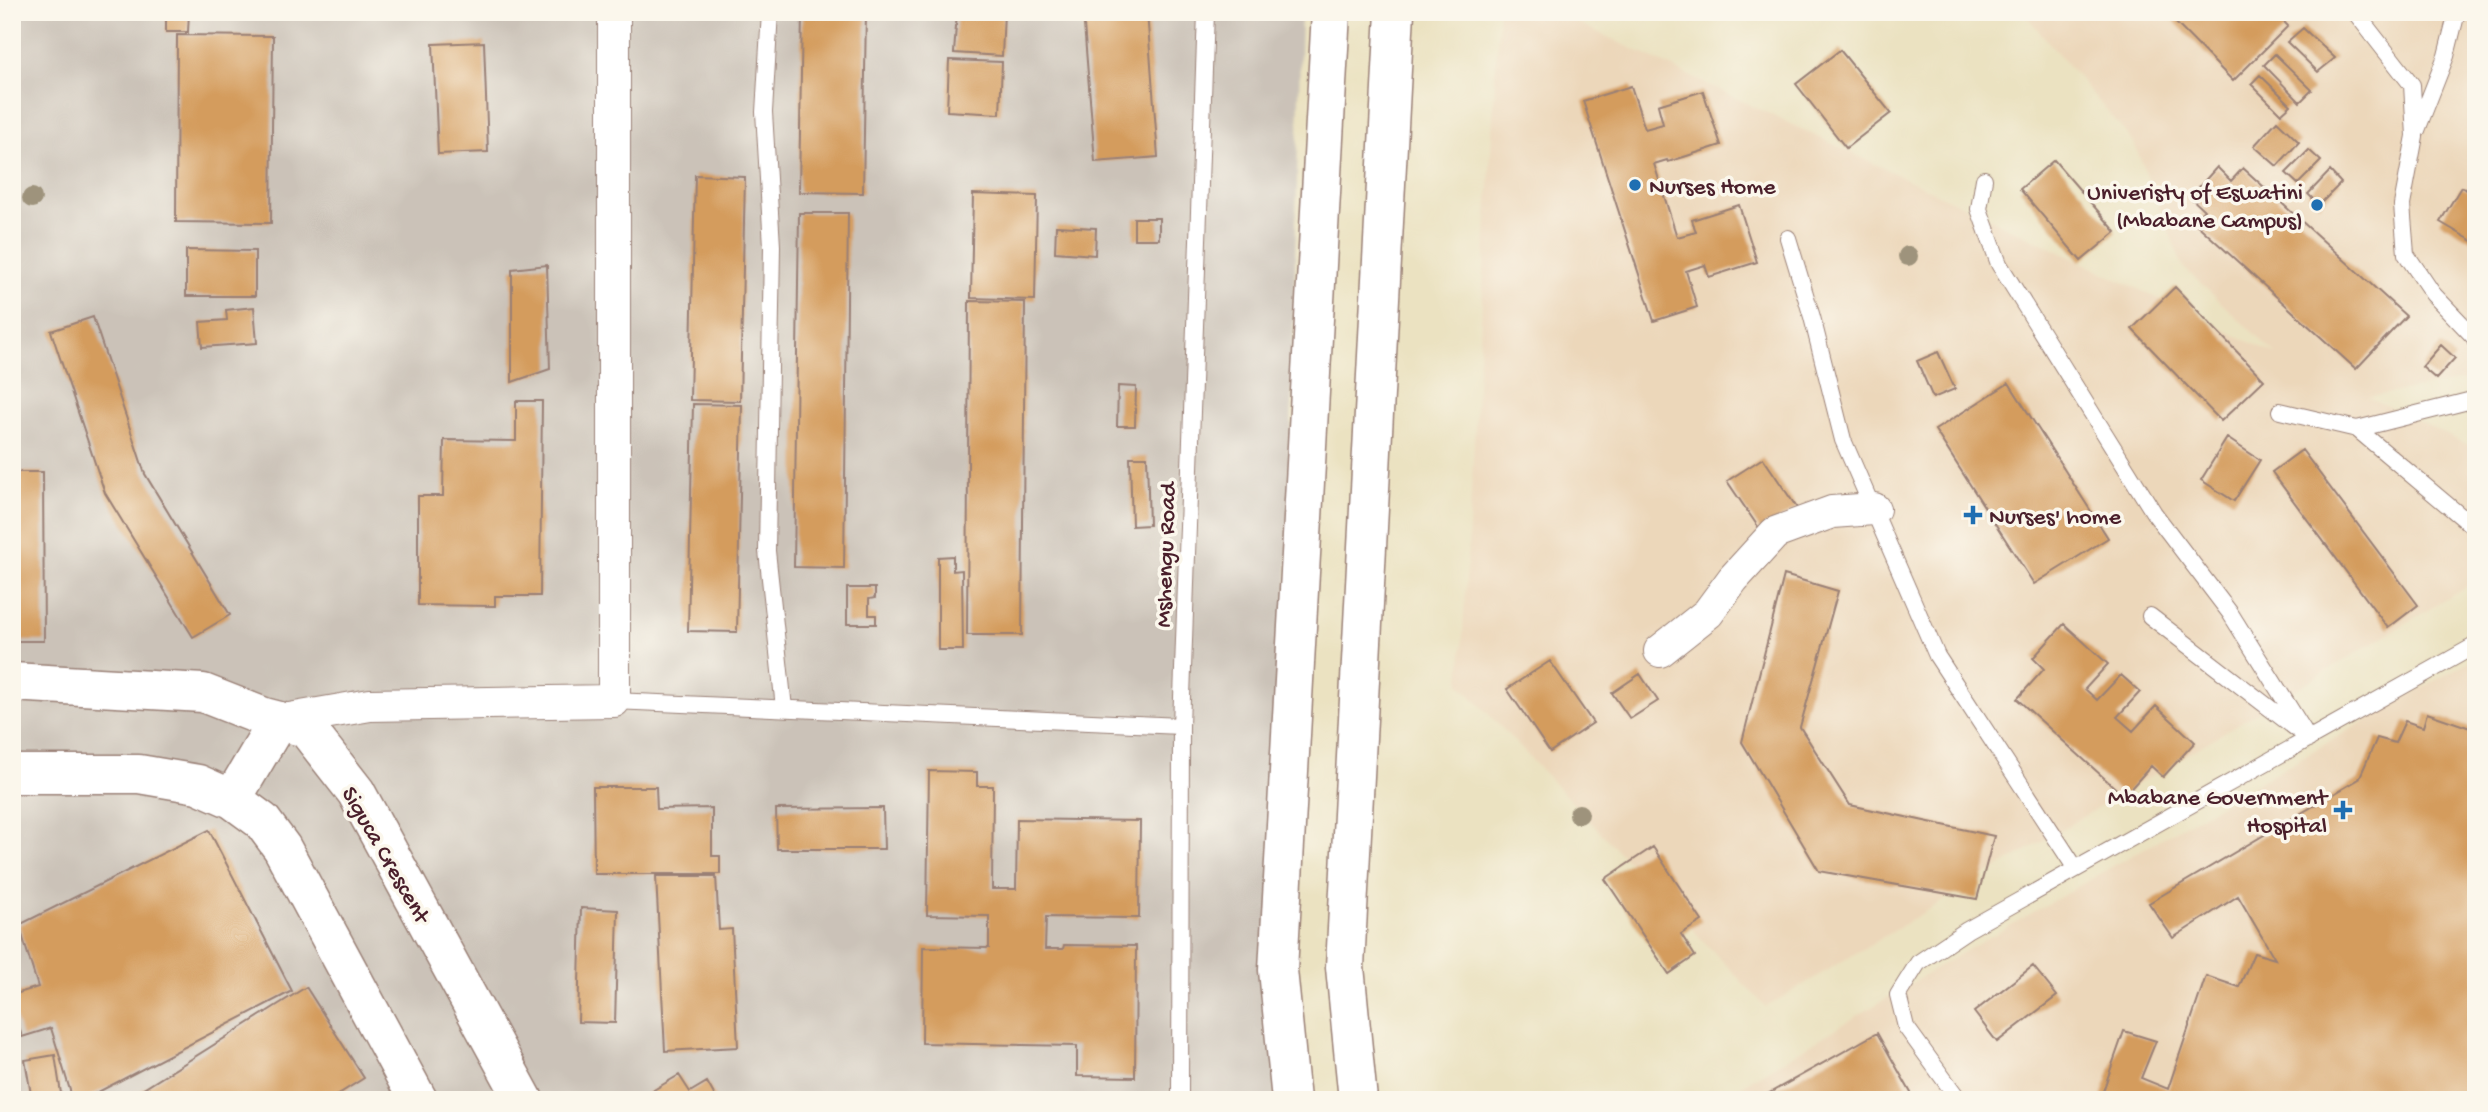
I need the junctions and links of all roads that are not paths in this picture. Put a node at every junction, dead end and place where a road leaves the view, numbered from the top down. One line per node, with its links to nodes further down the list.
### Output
1 (614, 12): 21 (street)
2 (770, 12): 22 (lane)
3 (1206, 12): 24 (lane, Mshengu Road)
4 (1331, 12): 32 (main road)
5 (1395, 12): 33 (main road)
6 (2354, 12): 8 (lane)
7 (2457, 12): 8 (lane)
8 (2415, 135): 11 (lane)
9 (1983, 179): 25 (lane)
10 (1788, 238): 15 (lane)
11 (2476, 340)
12 (2476, 398): 14 (lane)
13 (2280, 411): 14 (lane)
14 (2357, 429): 16 (lane)
15 (1874, 509): 19 (street); 28 (lane)
16 (2476, 529)
17 (2150, 616): 25 (lane)
18 (2476, 645): 25 (lane)
19 (1660, 651)
20 (12, 682): 23 (main road, Siguca Crescent)
21 (614, 701): 22 (lane); 23 (street)
22 (784, 708): 24 (lane)
23 (278, 721): 27 (main road); 30 (main road, Siguca Crescent)
24 (1181, 726): 31 (lane, Mshengu Road)
25 (2309, 739): 28 (lane)
26 (12, 774): 27 (main road)
27 (232, 799): 29 (main road)
28 (2076, 869): 34 (lane)
29 (410, 1094)
30 (524, 1100)
31 (1180, 1100)
32 (1291, 1100)
33 (1358, 1100)
34 (1959, 1100)

